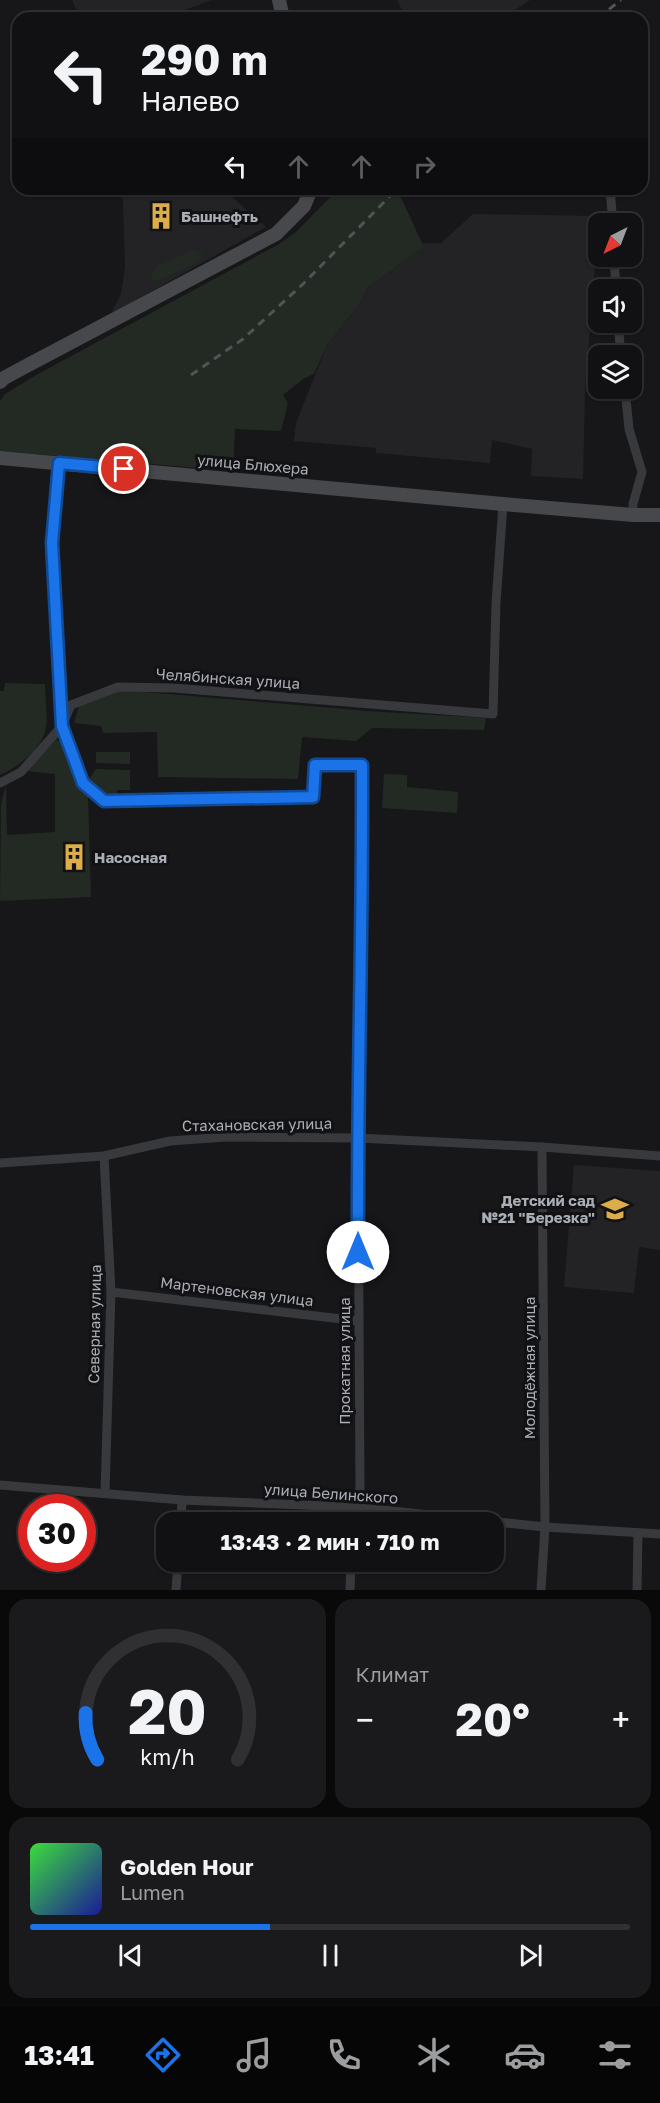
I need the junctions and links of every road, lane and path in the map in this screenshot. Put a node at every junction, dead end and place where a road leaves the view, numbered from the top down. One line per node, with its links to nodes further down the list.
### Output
1 (309, 195): 4 (main road)
2 (611, 195): 3 (street)
3 (612, 213)
4 (1, 379)
5 (626, 399): 9 (street)
6 (0, 458): 7 (main road, улица Блюхера)
7 (59, 463): 8 (main road, улица Блюхера); 11 (street)
8 (503, 504): 9 (main road, улица Блюхера); 11 (street, Челябинская улица)
9 (633, 515): 10 (main road, улица Блюхера)
10 (660, 515)
11 (62, 726): 12 (street, Челябинская улица); 13 (street, Прокатная улица)
12 (0, 783)
13 (358, 1138): 14 (street, Стахановская улица); 15 (street, Стахановская улица); 19 (street, Прокатная улица)
14 (542, 1147): 16 (street, Стахановская улица); 26 (street, Молодёжная улица)
15 (104, 1156): 17 (street, Стахановская улица); 18 (street, Северная улица)
16 (660, 1156)
17 (0, 1163)
18 (111, 1292): 19 (street, Мартеновская улица); 21 (street, Северная улица)
19 (359, 1321): 23 (street, Прокатная улица)
20 (0, 1485): 21 (street, улица Белинского)
21 (105, 1493): 22 (street, улица Белинского)
22 (182, 1500): 23 (street, улица Белинского); 24 (street)
23 (353, 1508): 25 (street, Прокатная улица); 26 (street, улица Белинского)
24 (181, 1512)
25 (353, 1512)
26 (544, 1527): 27 (street, улица Белинского); 33 (street, Молодёжная улица)
27 (638, 1533): 28 (street, улица Белинского); 34 (street)
28 (660, 1534)
29 (177, 1572): 31 (street)
30 (351, 1572): 32 (street)
31 (176, 1590)
32 (350, 1590)
33 (542, 1590)
34 (637, 1590)

